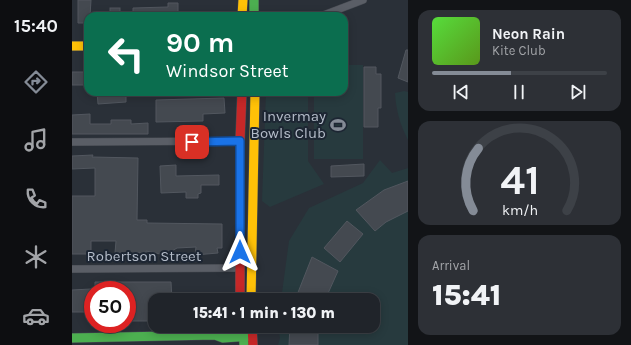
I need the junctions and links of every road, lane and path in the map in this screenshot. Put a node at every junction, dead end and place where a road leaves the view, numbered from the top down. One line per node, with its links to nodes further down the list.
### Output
1 (243, 0): 4 (main road)
2 (254, 0): 5 (main road)
3 (363, 0): 6 (street)
4 (242, 12)
5 (254, 12)
6 (332, 12)
7 (72, 46): 8 (main road)
8 (84, 46)
9 (236, 96): 12 (main road)
10 (242, 96): 12 (main road)
11 (255, 96): 18 (main road)
12 (240, 131): 13 (main road)
13 (240, 141): 14 (street); 15 (main road)
14 (72, 142)
15 (240, 268): 16 (street, Robertson Street); 17 (main road)
16 (72, 269)
17 (240, 293)
18 (251, 293)
19 (218, 333): 20 (street)
20 (215, 335): 21 (main road); 22 (main road)
21 (72, 338)
22 (248, 341)

